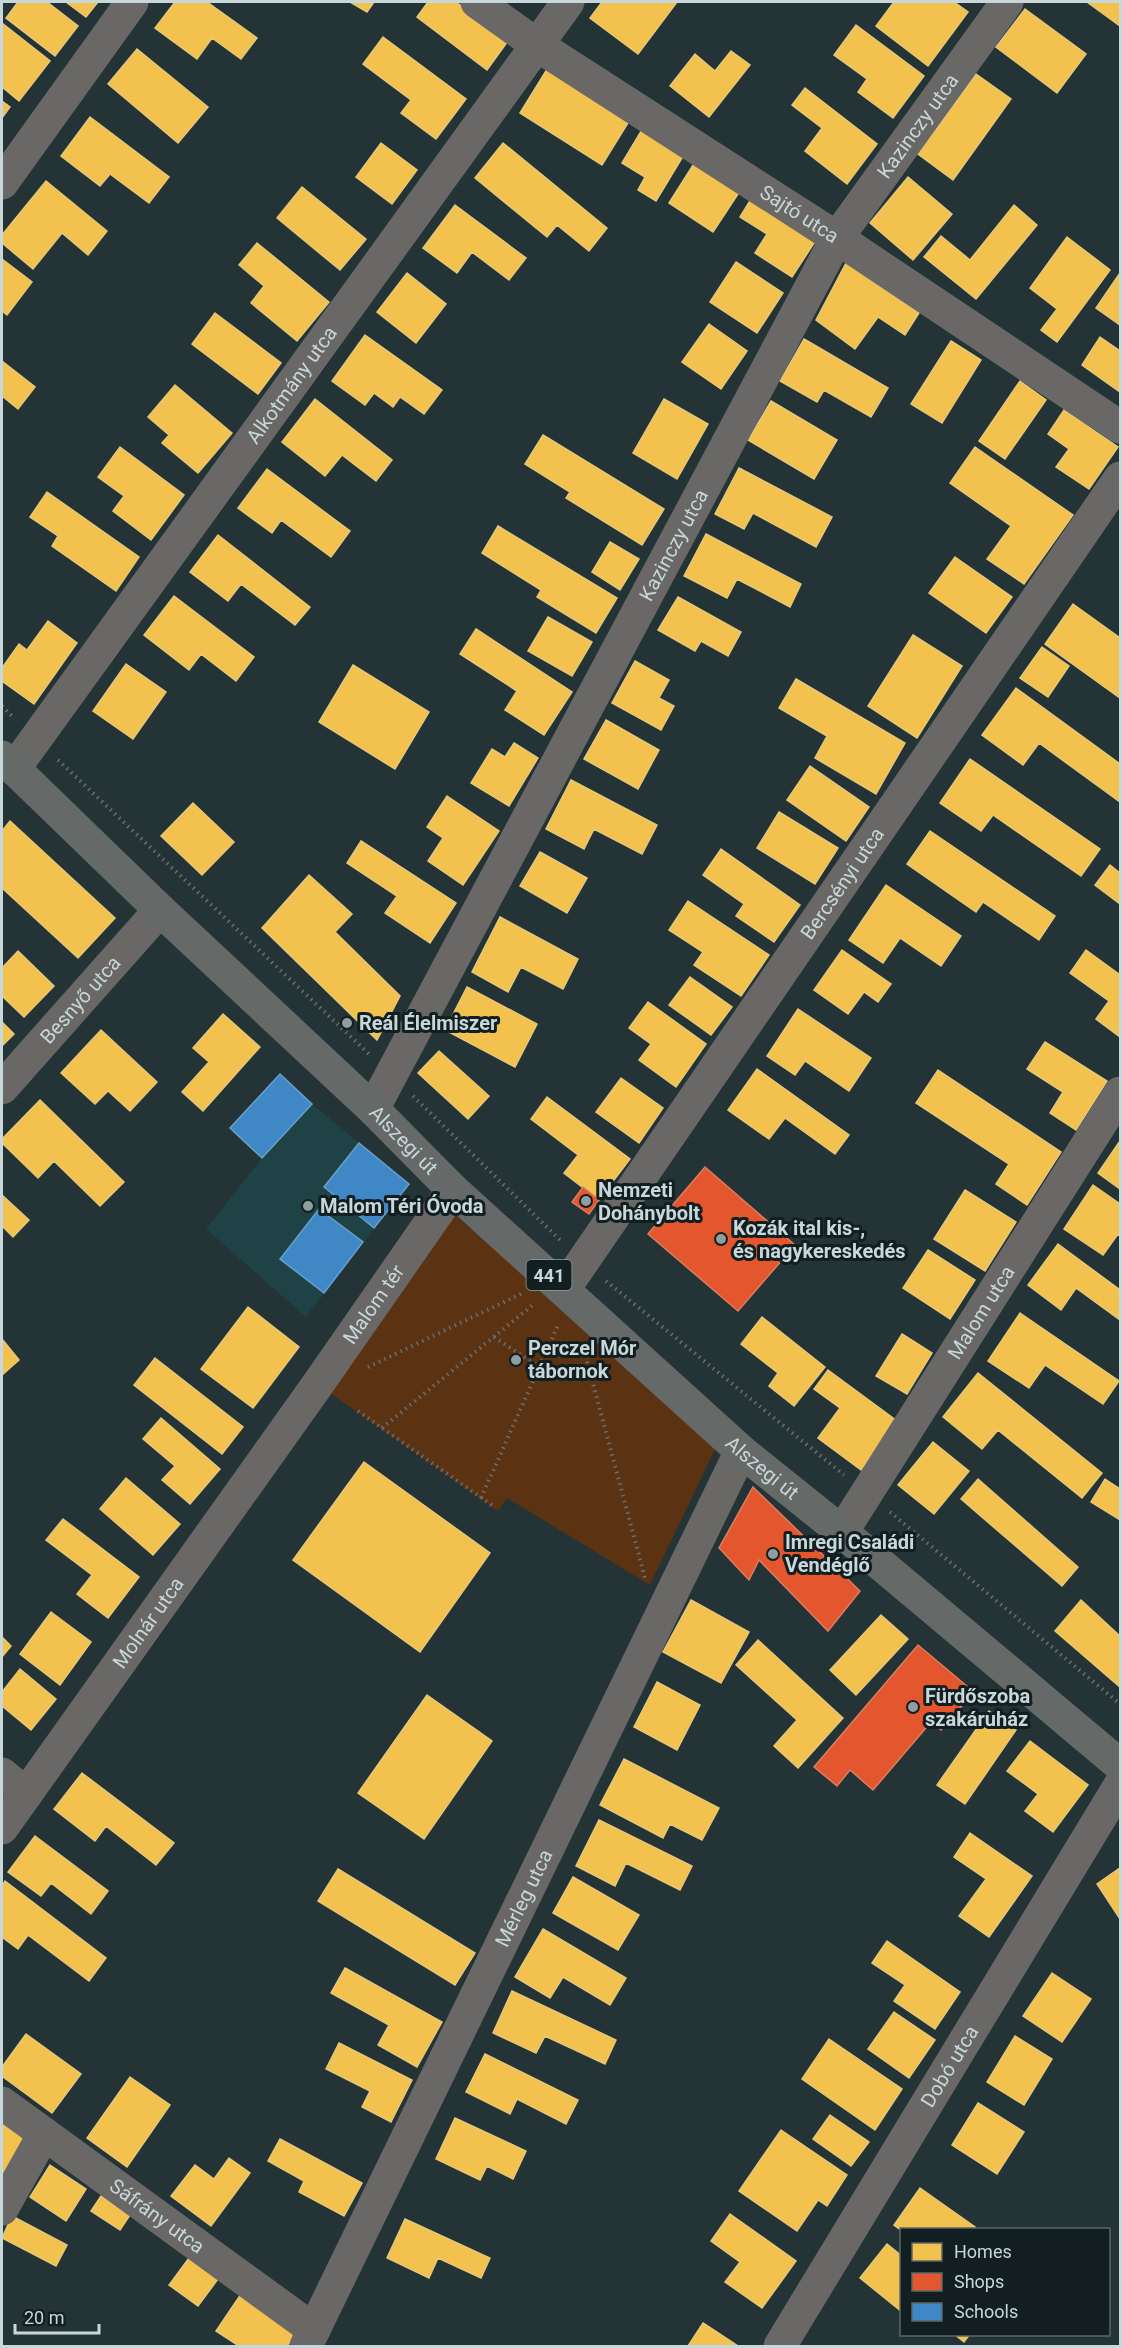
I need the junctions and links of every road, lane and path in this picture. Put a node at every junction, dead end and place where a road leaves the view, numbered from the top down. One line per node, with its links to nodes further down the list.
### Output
1 (132, 2): 6 (street)
2 (477, 2): 5 (street, Sajtó utca)
3 (568, 2): 5 (street, Alkotmány utca)
4 (1007, 2): 7 (street, Kazinczy utca)
5 (537, 45): 7 (street, Sajtó utca); 11 (street, Alkotmány utca)
6 (2, 183)
7 (837, 238): 8 (street, Sajtó utca); 14 (street, Kazinczy utca)
8 (1120, 428)
9 (1120, 478): 19 (street, Bercsényi utca)
10 (2, 706): 11 (path)
11 (36, 739): 12 (street, Alkotmány utca); 14 (path)
12 (8, 763): 13 (main road, Alszegi út / 441)
13 (160, 910): 15 (street, Besnyő utca); 17 (main road, Alszegi út / 441)
14 (392, 1075): 17 (street, Kazinczy utca); 19 (path)
15 (2, 1088)
16 (1120, 1093): 32 (street, Malom utca)
17 (373, 1109): 18 (main road, Alszegi út / 441)
18 (453, 1190): 21 (main road, Alszegi út / 441); 27 (street, Malom tér)
19 (582, 1262): 21 (street, Bercsényi utca)
20 (529, 1290): 25 (path)
21 (555, 1302): 22 (path); 24 (path); 29 (main road, Alszegi út / 441)
22 (494, 1337): 24 (path); 28 (path)
23 (583, 1346): 33 (path)
24 (539, 1367): 30 (path)
25 (364, 1369)
26 (358, 1411): 28 (path)
27 (294, 1417): 35 (street, Molnár utca)
28 (382, 1428): 30 (path)
29 (741, 1451): 32 (main road, Alszegi út / 441); 33 (street, Mérleg utca)
30 (481, 1498): 31 (path)
31 (493, 1506)
32 (842, 1532): 34 (main road, Alszegi út / 441)
33 (657, 1624): 41 (street, Mérleg utca)
34 (1120, 1765)
35 (14, 1784): 37 (street, Molnár utca)
36 (1120, 1785): 42 (street, Dobó utca)
37 (2, 1828)
38 (2, 2103): 39 (street, Sáfrány utca)
39 (44, 2134): 40 (street); 41 (street, Sáfrány utca)
40 (2, 2210)
41 (310, 2338)
42 (780, 2346)

